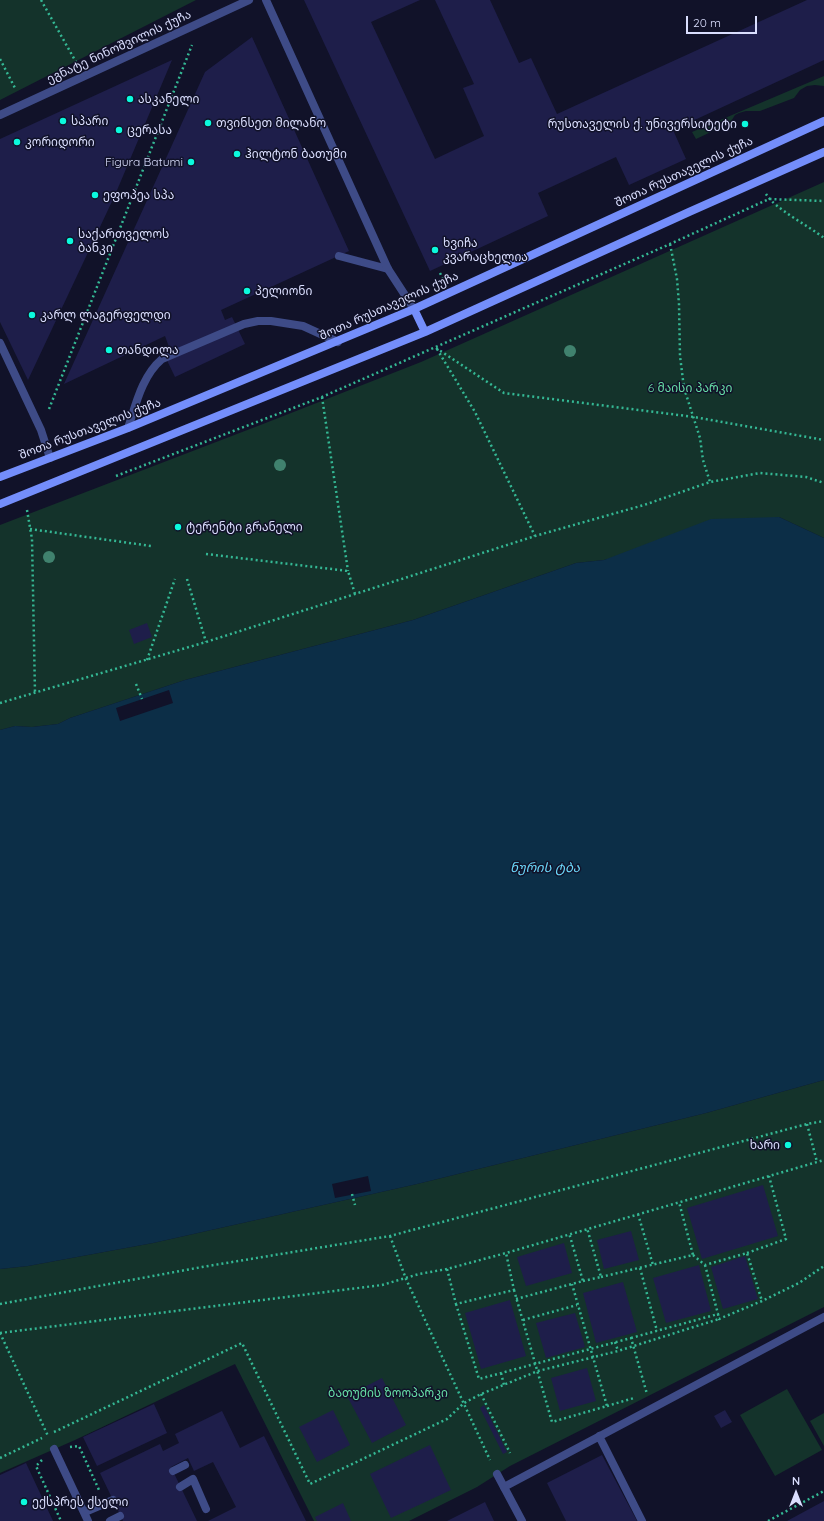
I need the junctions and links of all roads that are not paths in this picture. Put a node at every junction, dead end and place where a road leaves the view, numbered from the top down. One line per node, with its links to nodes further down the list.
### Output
1 (249, 0): 3 (street, ეგნატე ნინოშვილის ქუჩა)
2 (266, 0): 7 (street)
3 (0, 116)
4 (824, 121): 8 (main road, შოთა რუსთაველის ქუჩა)
5 (824, 152): 9 (main road)
6 (339, 256): 7 (street)
7 (388, 269): 8 (street)
8 (414, 309): 9 (main road); 10 (main road, შოთა რუსთაველის ქუჩა)
9 (425, 332): 15 (main road)
10 (338, 342): 12 (main road, შოთა რუსთაველის ქუჩა); 12 (street)
11 (0, 343): 13 (street)
12 (128, 428): 13 (main road, შოთა რუსთაველის ქუჩა)
13 (50, 458): 14 (main road, შოთა რუსთაველის ქუჩა)
14 (0, 477)
15 (0, 504)
16 (824, 1317): 17 (street)
17 (599, 1436): 23 (street); 31 (street)
18 (54, 1449): 26 (street)
19 (185, 1465): 20 (street)
20 (173, 1471)
21 (497, 1474): 23 (street)
22 (180, 1487): 25 (street)
23 (504, 1487): 30 (street)
24 (109, 1502): 26 (street)
25 (206, 1509)
26 (84, 1512): 28 (street)
27 (120, 1516): 29 (street)
28 (88, 1521)
29 (110, 1521)
30 (522, 1521)
31 (642, 1521)

